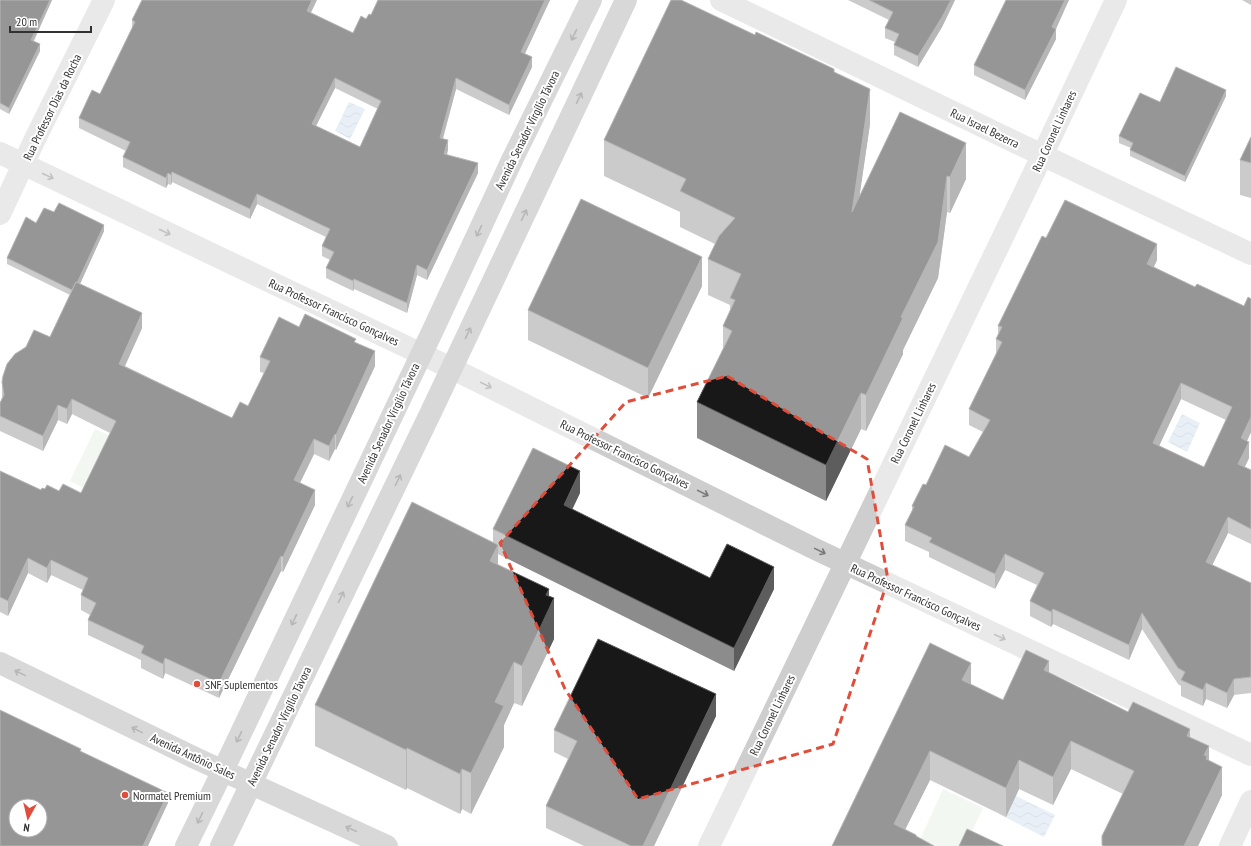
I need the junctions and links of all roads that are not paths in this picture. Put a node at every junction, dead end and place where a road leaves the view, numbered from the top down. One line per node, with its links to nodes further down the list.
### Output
1 (104, 0): 8 (street, Rua Professor Dias da Rocha)
2 (591, 0): 11 (main road, Avenida Senador Virgílio Távora, one-way to 11)
3 (626, 0): 12 (main road, Avenida Senador Virgílio Távora, one-way to 3)
4 (721, 0): 7 (street, Rua Israel Bezerra)
5 (1116, 0): 7 (street, Rua Coronel Linhares)
6 (0, 153): 8 (street, Rua Professor Francisco Gonçalves)
7 (1042, 156): 10 (street, Rua Israel Bezerra); 13 (street, Rua Coronel Linhares)
8 (23, 164): 9 (street, Rua Professor Dias da Rocha); 11 (street, Rua Professor Francisco Gonçalves, one-way to 11)
9 (0, 214)
10 (1251, 254)
11 (421, 353): 12 (street, Rua Professor Francisco Gonçalves); 16 (main road, Avenida Senador Virgílio Távora, one-way to 16)
12 (451, 368): 13 (street, Rua Professor Francisco Gonçalves, one-way to 13); 17 (main road, Avenida Senador Virgílio Távora, one-way to 12)
13 (846, 563): 15 (street, Rua Professor Francisco Gonçalves, one-way to 15); 22 (street, Rua Coronel Linhares)
14 (0, 664): 16 (main road, Avenida Antônio Sales, one-way to 14)
15 (1251, 755)
16 (223, 770): 17 (main road, Avenida Antônio Sales); 19 (main road, Avenida Senador Virgílio Távora, one-way to 19)
17 (251, 783): 20 (main road, Avenida Senador Virgílio Távora); 21 (main road, Avenida Antônio Sales, one-way to 17)
18 (1251, 801): 23 (street)
19 (186, 846)
20 (221, 846)
21 (386, 846)
22 (709, 846)
23 (1230, 846)

